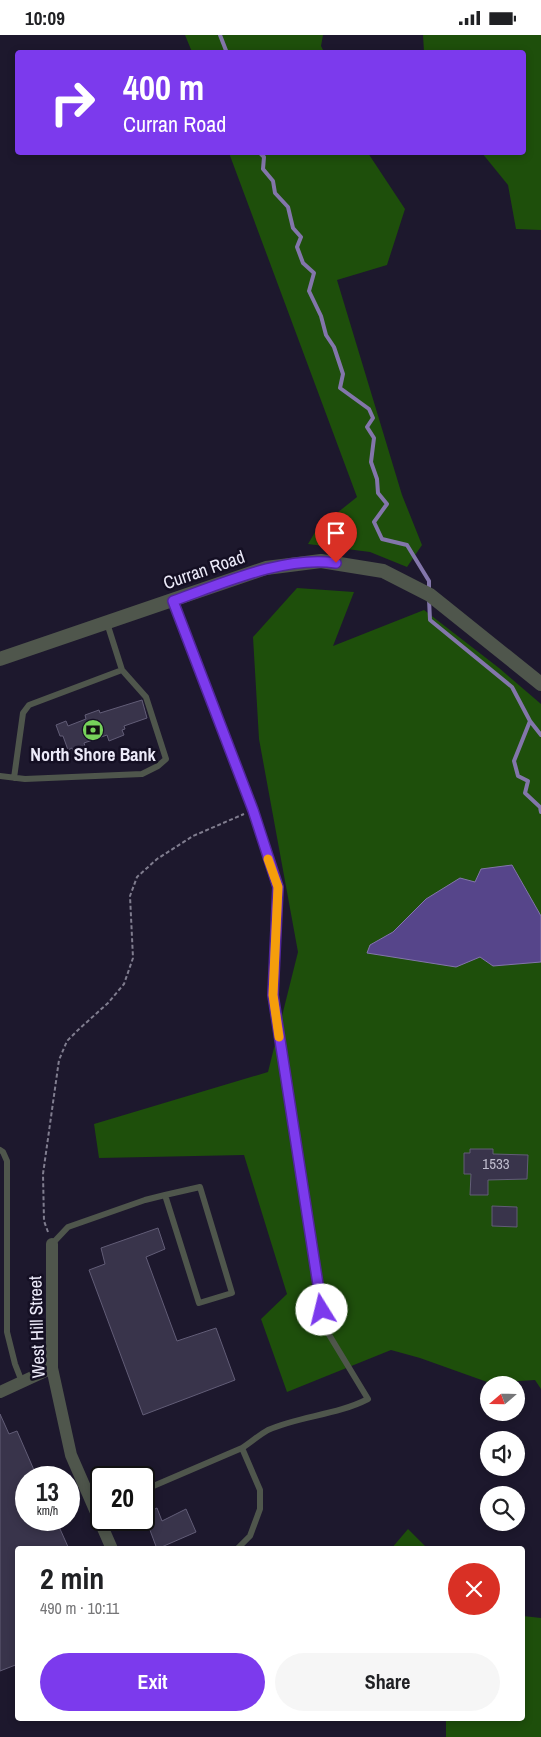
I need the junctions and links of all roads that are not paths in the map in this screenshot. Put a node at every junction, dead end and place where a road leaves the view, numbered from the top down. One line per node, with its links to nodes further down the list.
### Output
1 (173, 601): 2 (street, Curran Road); 5 (street, Curran Road); 14 (lane)
2 (106, 623): 3 (street, Curran Road); 4 (lane)
3 (0, 659)
4 (122, 670): 7 (lane); 7 (lane)
5 (541, 684)
6 (0, 776): 7 (lane)
7 (14, 778)
8 (0, 1150): 12 (lane)
9 (165, 1195): 9 (lane); 10 (lane)
10 (52, 1244): 11 (street, West Hill Street)
11 (52, 1369): 12 (street); 15 (street, West Hill Street)
12 (22, 1382): 13 (street)
13 (0, 1392)
14 (242, 1449): 16 (lane); 19 (lane)
15 (90, 1485)
16 (155, 1485)
17 (107, 1531): 18 (street, West Hill Street)
18 (111, 1546)
19 (240, 1546)

